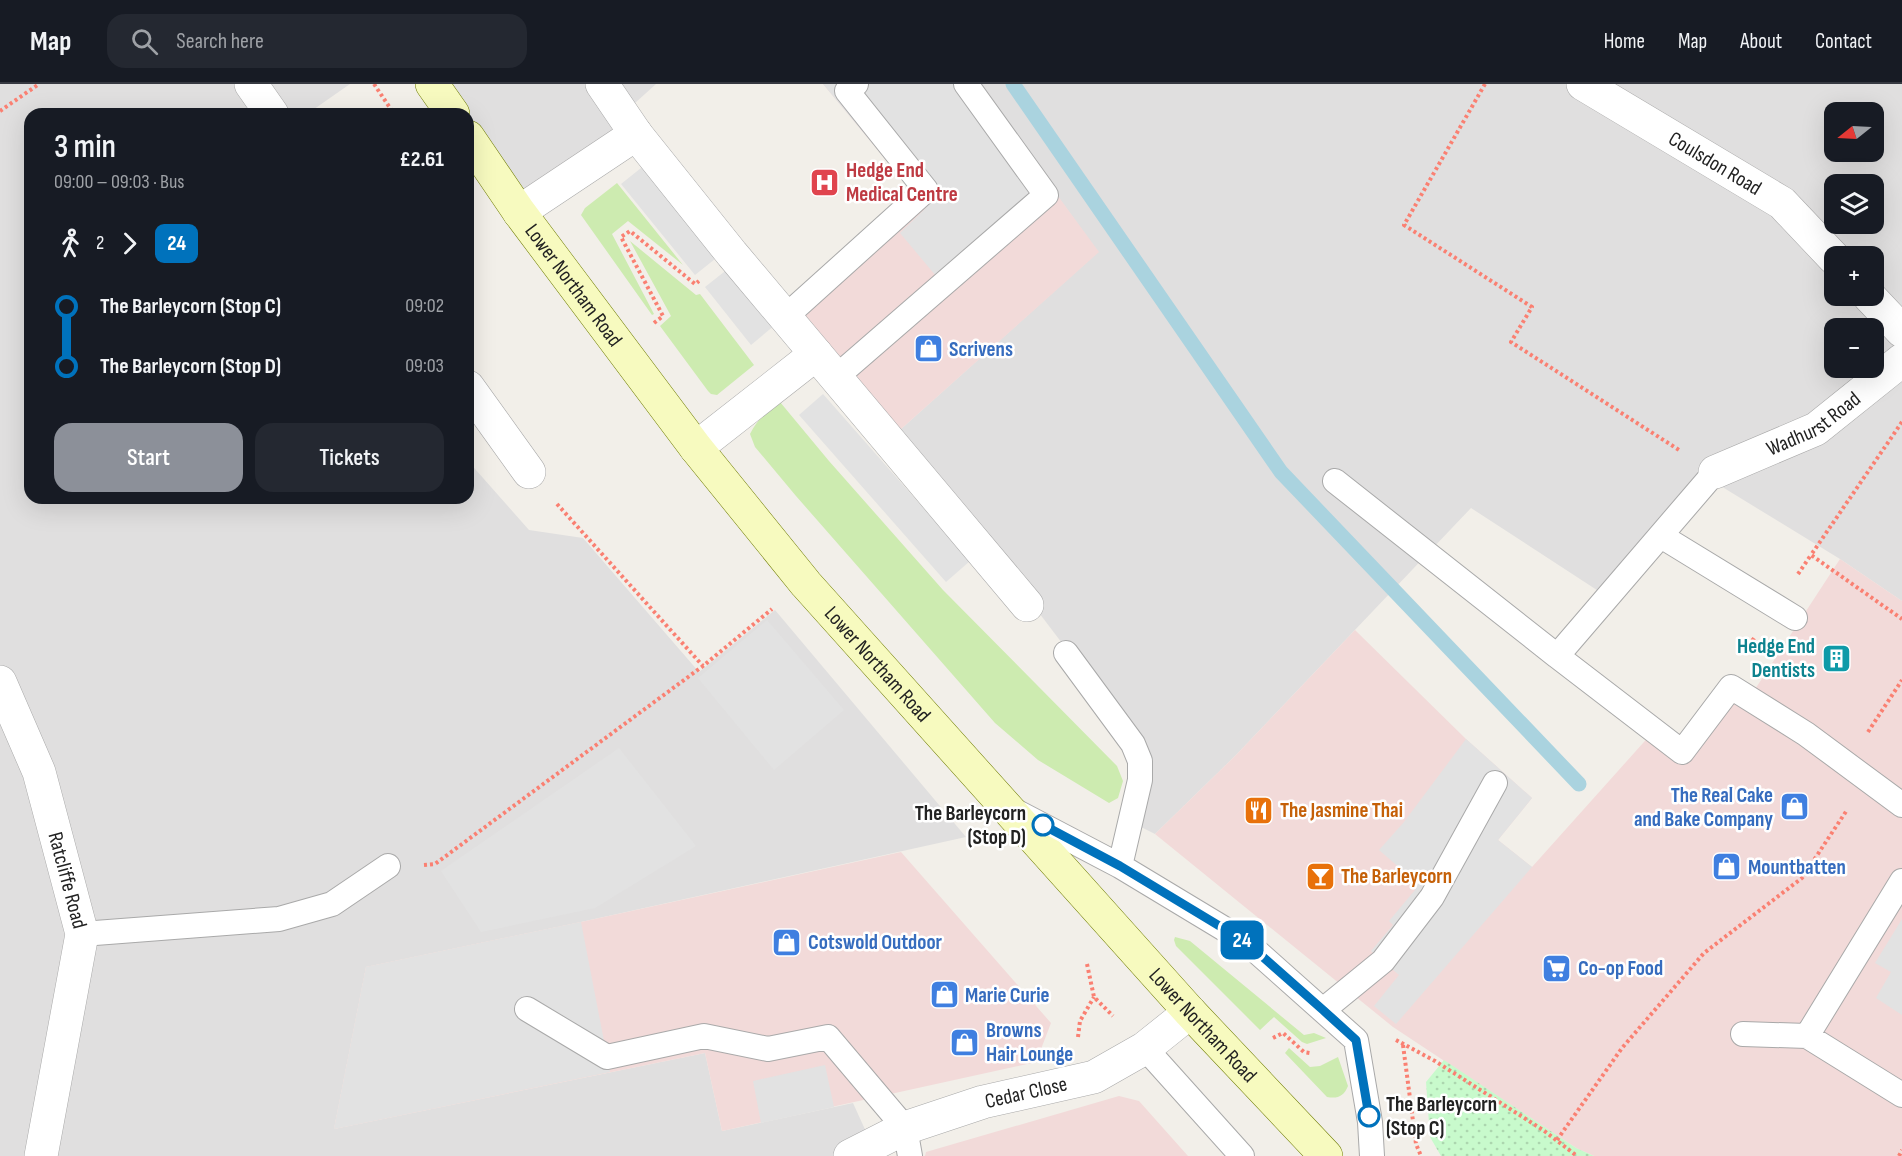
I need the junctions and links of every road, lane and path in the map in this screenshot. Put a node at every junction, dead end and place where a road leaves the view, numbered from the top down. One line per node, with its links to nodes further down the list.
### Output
1 (39, 84): 13 (path)
2 (251, 84): 10 (street)
3 (374, 84): 11 (path)
4 (432, 84): 12 (main road)
5 (602, 84): 14 (street)
6 (856, 84): 20 (lane)
7 (966, 84): 24 (lane)
8 (1485, 84): 29 (path)
9 (1583, 84): 17 (street, Coulsdon Road)
10 (268, 108)
11 (390, 108)
12 (449, 108)
13 (0, 111)
14 (636, 134): 16 (street); 18 (street)
15 (474, 146): 16 (main road, Lower Northam Road)
16 (519, 212): 27 (main road, Lower Northam Road)
17 (1824, 247)
18 (732, 254): 20 (street); 21 (path)
19 (1878, 306): 22 (street)
20 (784, 318): 24 (street)
21 (651, 325)
22 (1902, 331)
23 (1902, 360): 29 (street, Wadhurst Road)
24 (825, 366): 27 (street); 34 (street)
25 (474, 395): 28 (street)
26 (1902, 422): 32 (path)
27 (696, 448): 33 (main road, Lower Northam Road)
28 (529, 472): 40 (path)
29 (1715, 472): 31 (lane)
30 (1335, 481): 39 (lane)
31 (1661, 536): 35 (lane); 39 (lane)
32 (1811, 555): 35 (path); 36 (path)
33 (806, 584): 40 (path); 45 (main road, Lower Northam Road)
34 (1027, 605)
35 (1786, 612): 38 (path)
36 (1902, 619)
37 (1066, 653): 48 (lane)
38 (1743, 654)
39 (1557, 656): 43 (lane)
40 (703, 666): 47 (path)
41 (1902, 680): 43 (path)
42 (0, 682): 50 (street, Ratcliffe Road)
43 (1867, 780): 46 (lane); 60 (path)
44 (1495, 783): 52 (lane)
45 (1005, 805): 48 (lane); 53 (main road, Lower Northam Road)
46 (1902, 805)
47 (388, 866): 50 (lane)
48 (1120, 866): 52 (lane)
49 (1902, 881): 55 (lane)
50 (81, 934): 63 (street, Ratcliffe Road)
51 (527, 1009): 61 (lane)
52 (1323, 1010): 56 (lane)
53 (1190, 1011): 58 (street, Cedar Close); 66 (main road, Lower Northam Road)
54 (1743, 1034): 55 (lane)
55 (1807, 1036): 59 (lane)
56 (1356, 1040): 57 (path); 67 (lane)
57 (1403, 1044): 60 (path); 68 (path)
58 (1144, 1048): 61 (street, Cedar Close); 65 (lane)
59 (1902, 1095)
60 (1557, 1140): 69 (path)
61 (908, 1142): 64 (street, Cedar Close)
62 (1902, 1150): 70 (path)
63 (41, 1156)
64 (850, 1156)
65 (1242, 1156)
66 (1326, 1156)
67 (1372, 1156)
68 (1421, 1156)
69 (1575, 1156)
70 (1899, 1156)

